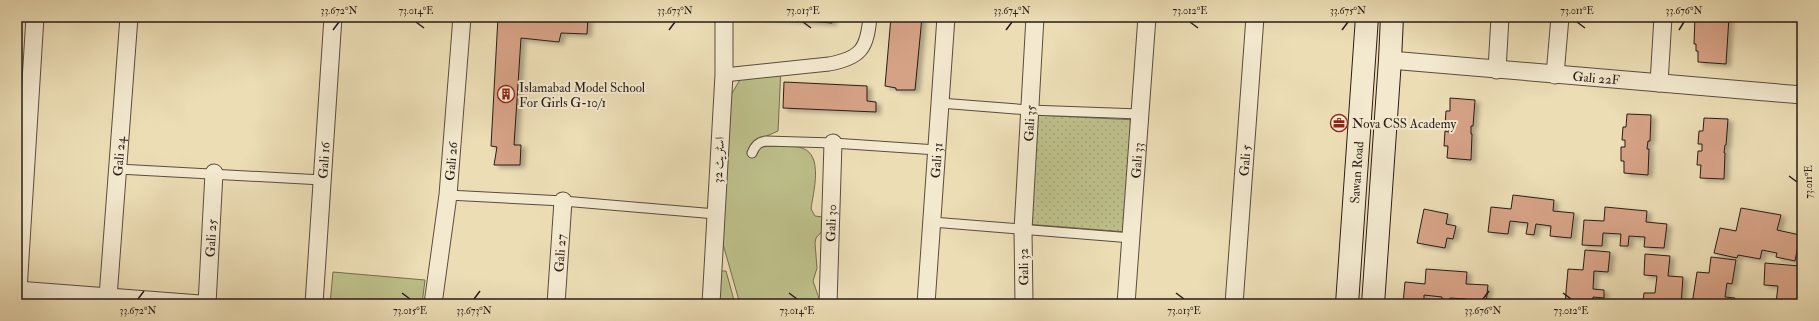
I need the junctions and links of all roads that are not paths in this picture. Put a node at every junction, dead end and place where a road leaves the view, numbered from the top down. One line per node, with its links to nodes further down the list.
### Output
1 (35, 17): 37 (street)
2 (129, 17): 28 (street, Gali 24)
3 (333, 17): 30 (street, Gali 16)
4 (462, 17): 31 (street, Gali 26)
5 (724, 17): 19 (street, اسٹریٹ 32)
6 (870, 17): 19 (street)
7 (946, 17): 22 (street, Gali 31)
8 (1035, 17): 23 (street, Gali 35)
9 (1147, 17): 24 (street, Gali 33)
10 (1255, 17): 49 (street, Gali 5)
11 (1367, 17): 50 (main road, Sawan Road)
12 (1392, 17): 16 (main road, Sawan Road)
13 (1500, 17): 17 (street)
14 (1560, 17): 18 (street)
15 (1663, 17): 20 (street)
16 (1390, 60): 17 (street, Gali 22F); 51 (main road, Sawan Road)
17 (1497, 70): 18 (street, Gali 22F)
18 (1555, 74): 20 (street, Gali 22F)
19 (724, 75): 33 (street, اسٹریٹ 32)
20 (1659, 83): 21 (street, Gali 22F)
21 (1802, 95)
22 (940, 103): 23 (lane); 26 (street, Gali 31)
23 (1029, 110): 24 (lane); 35 (street, Gali 35)
24 (1140, 114): 36 (street, Gali 33)
25 (833, 143): 26 (lane); 27 (lane); 45 (street, Gali 30)
26 (937, 150): 34 (street, Gali 31)
27 (752, 153)
28 (118, 169): 29 (lane); 38 (street, Gali 24)
29 (214, 173): 30 (lane); 40 (street, Gali 25)
30 (322, 180): 41 (street, Gali 16)
31 (448, 195): 32 (lane); 42 (street, Gali 26)
32 (563, 201): 33 (lane); 43 (street, Gali 27)
33 (716, 214): 44 (street, اسٹریٹ 32)
34 (932, 222): 35 (lane); 46 (street, Gali 31)
35 (1023, 230): 36 (lane); 47 (street, Gali 32)
36 (1132, 238): 48 (street, Gali 33)
37 (17, 290): 38 (street)
38 (108, 297): 39 (street)
39 (200, 304)
40 (207, 304)
41 (314, 304)
42 (433, 304)
43 (556, 304)
44 (711, 304)
45 (828, 304)
46 (926, 304)
47 (1024, 304)
48 (1126, 304)
49 (1234, 304)
50 (1347, 304)
51 (1373, 304)

